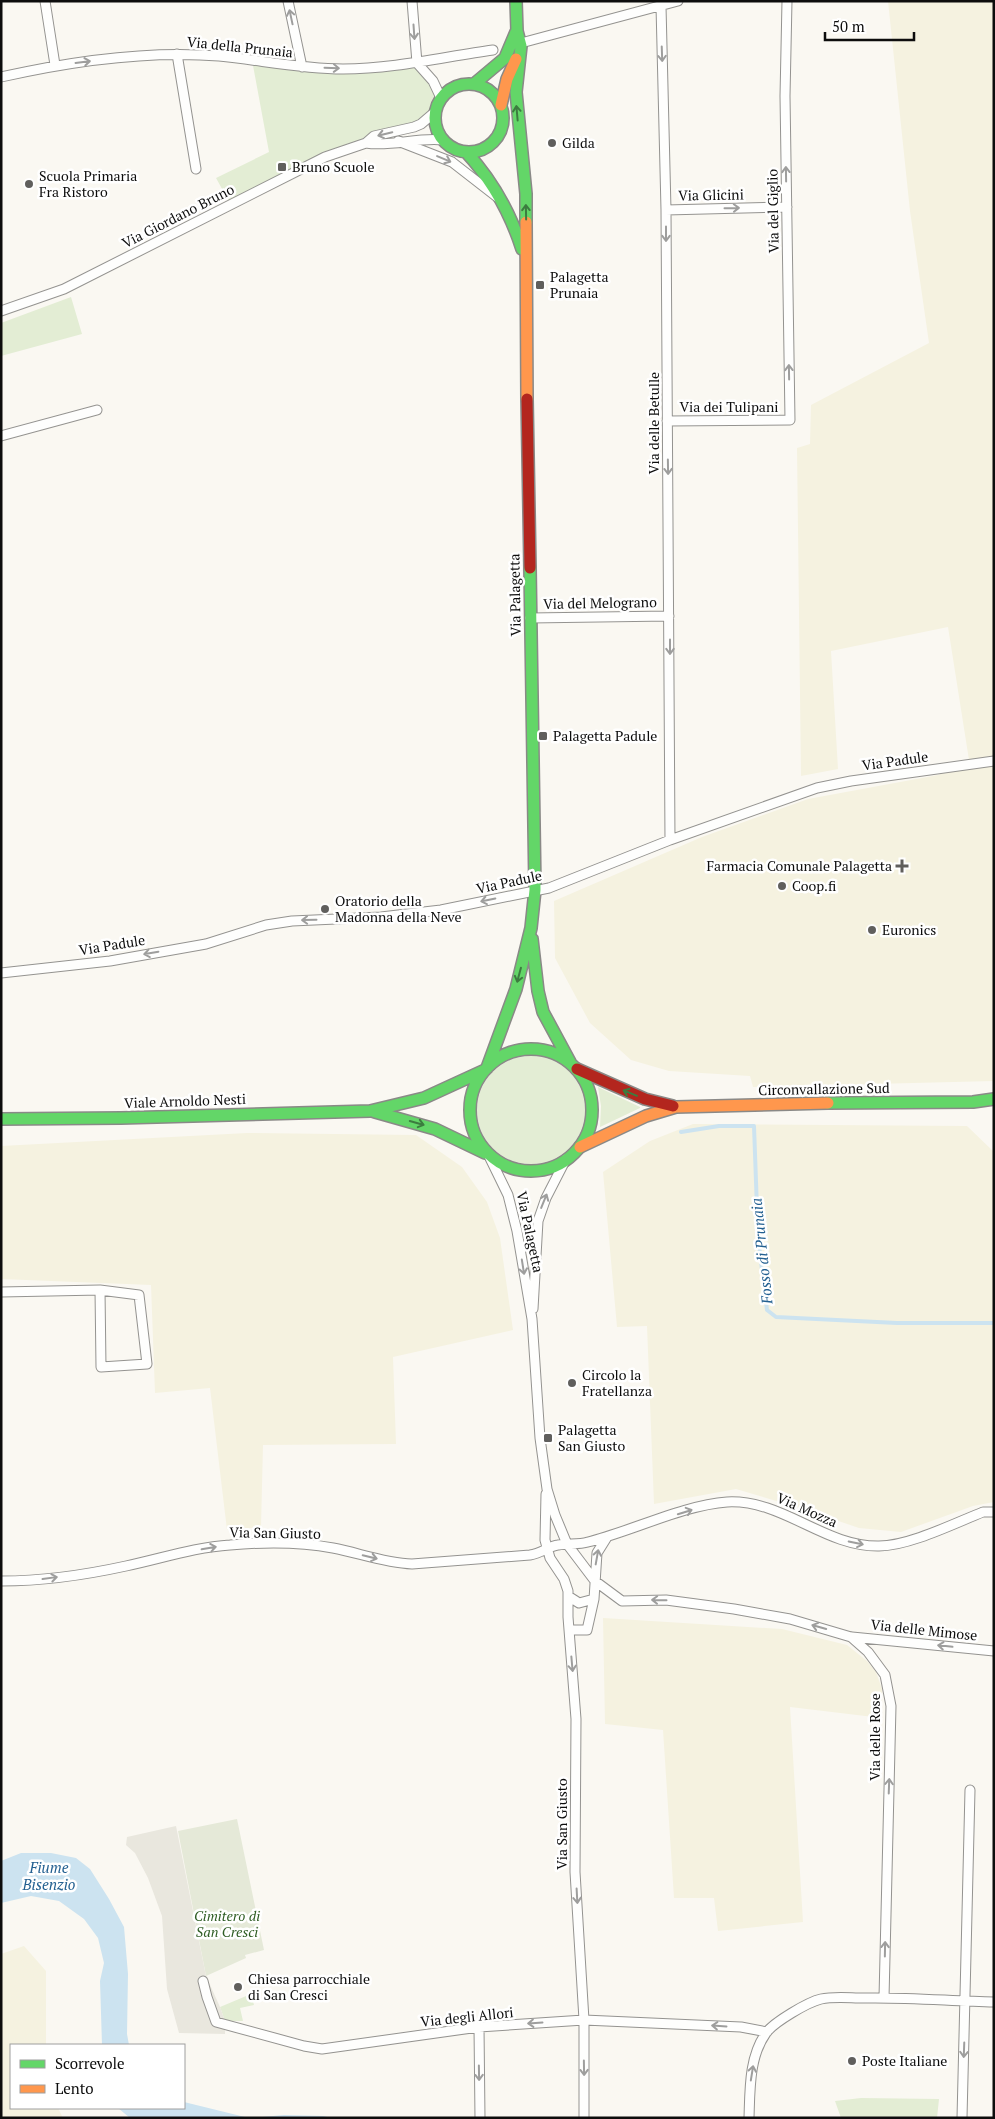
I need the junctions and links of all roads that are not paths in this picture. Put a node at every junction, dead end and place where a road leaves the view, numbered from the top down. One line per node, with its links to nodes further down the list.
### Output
1 (45, 1): 14 (street)
2 (288, 1): 15 (street, one-way to 2)
3 (412, 1): 13 (street, one-way to 13)
4 (516, 1): 9 (street, Via Palagetta)
5 (678, 1): 8 (street)
6 (786, 1): 29 (street, Via del Giglio, one-way to 6)
7 (640, 6): 8 (street); 10 (street)
8 (661, 6): 30 (street, Via delle Betulle, one-way to 30)
9 (517, 31): 10 (street, Via Palagetta); 17 (street, Via Palagetta)
10 (521, 47): 19 (street, Via Palagetta); 26 (street, Via Palagetta, one-way to 10)
11 (493, 50): 13 (street, Via della Prunaia)
12 (177, 54): 14 (street, Via della Prunaia, one-way to 12); 15 (street, Via della Prunaia); 27 (street)
13 (417, 63): 15 (street, Via della Prunaia, one-way to 13); 18 (street)
14 (54, 65): 16 (street, Via della Prunaia)
15 (302, 67)
16 (1, 77)
17 (474, 84): 18 (street, Via Palagetta); 19 (street)
18 (441, 98): 20 (street)
19 (501, 105): 21 (street, Via Palagetta)
20 (435, 112): 22 (street); 24 (street, Via Giordano Bruno, one-way to 24)
21 (502, 124): 25 (street); 26 (street, Via Palagetta)
22 (443, 140): 23 (street, Via Giordano Bruno); 25 (street, Via Palagetta)
23 (398, 141): 24 (street, Via Giordano Bruno); 28 (street, Via Giordano Bruno, one-way to 28)
24 (366, 142): 32 (street, Via Giordano Bruno)
25 (466, 152): 28 (street, Via Palagetta)
26 (523, 161): 31 (street, Via Palagetta, one-way to 26)
27 (196, 168)
28 (506, 206): 31 (street, Via Palagetta)
29 (787, 208): 30 (street, Via Glicini, one-way to 29); 34 (street, Via del Giglio, one-way to 29)
30 (666, 210): 35 (street, Via delle Betulle, one-way to 35)
31 (525, 261): 38 (street, Via Palagetta)
32 (1, 311)
33 (97, 410): 36 (street)
34 (790, 420): 35 (street, Via dei Tulipani)
35 (667, 421): 37 (street, Via delle Betulle, one-way to 37)
36 (1, 436)
37 (669, 616): 38 (street, Via del Melograno); 40 (street, Via delle Betulle, one-way to 40)
38 (530, 618): 41 (street, Via Palagetta)
39 (994, 761): 40 (street, Via Padule)
40 (670, 840): 41 (street, Via Padule)
41 (535, 890): 42 (street, Via Palagetta); 43 (street, Via Padule, one-way to 43)
42 (531, 928): 44 (street, Via Palagetta); 45 (street, Via Palagetta, one-way to 45)
43 (1, 973)
44 (574, 1066): 45 (street, Via Palagetta); 49 (street, Circonvallazione Sud, one-way to 44); 52 (street, Via Palagetta)
45 (486, 1069): 50 (street, Viale Arnoldo Nesti); 53 (street, Via Palagetta)
46 (994, 1099): 47 (street, Circonvallazione Sud)
47 (973, 1102): 48 (street, Circonvallazione Sud); 49 (street, Circonvallazione Sud)
48 (994, 1105)
49 (676, 1107): 52 (street, Circonvallazione Sud)
50 (370, 1111): 51 (street, Viale Arnoldo Nesti); 53 (street, Viale Arnoldo Nesti, one-way to 53)
51 (1, 1119)
52 (580, 1147): 54 (street, Via Palagetta)
53 (488, 1154): 54 (street, Via Palagetta); 57 (street, Via Palagetta, one-way to 57)
54 (566, 1159): 57 (street, Via Palagetta, one-way to 54)
55 (100, 1290): 55 (street); 56 (street)
56 (1, 1292)
57 (532, 1319): 58 (street, Via Palagetta)
58 (547, 1489): 61 (street, Via Palagetta); 62 (street, Via Palagetta)
59 (994, 1511): 60 (street, Via Mozza, one-way to 59)
60 (607, 1536): 61 (street, Via Mozza); 63 (street, one-way to 60)
61 (566, 1544): 62 (street, Via San Giusto); 63 (street)
62 (548, 1550): 64 (street, Via San Giusto, one-way to 62); 65 (street, Via San Giusto)
63 (595, 1581): 66 (street); 68 (street, Via delle Rose, one-way to 63)
64 (1, 1582)
65 (568, 1596): 66 (street); 67 (street, Via San Giusto)
66 (594, 1599): 67 (street)
67 (569, 1630): 75 (street, Via San Giusto, one-way to 75)
68 (851, 1637): 69 (street, Via delle Mimose, one-way to 68); 72 (street, Via delle Rose, one-way to 68)
69 (994, 1652)
70 (970, 1790): 73 (street)
71 (203, 1981): 76 (street, Via degli Allori)
72 (884, 1998): 73 (street); 77 (street)
73 (965, 2001): 74 (street); 81 (street, one-way to 81)
74 (994, 2002)
75 (584, 2020): 76 (street, Via degli Allori, one-way to 76); 77 (street, Via degli Allori, one-way to 75); 79 (street, Via San Giusto, one-way to 79)
76 (479, 2028): 78 (street, one-way to 78)
77 (767, 2032): 80 (street, one-way to 77)
78 (480, 2118)
79 (584, 2118)
80 (749, 2118)
81 (962, 2118)

